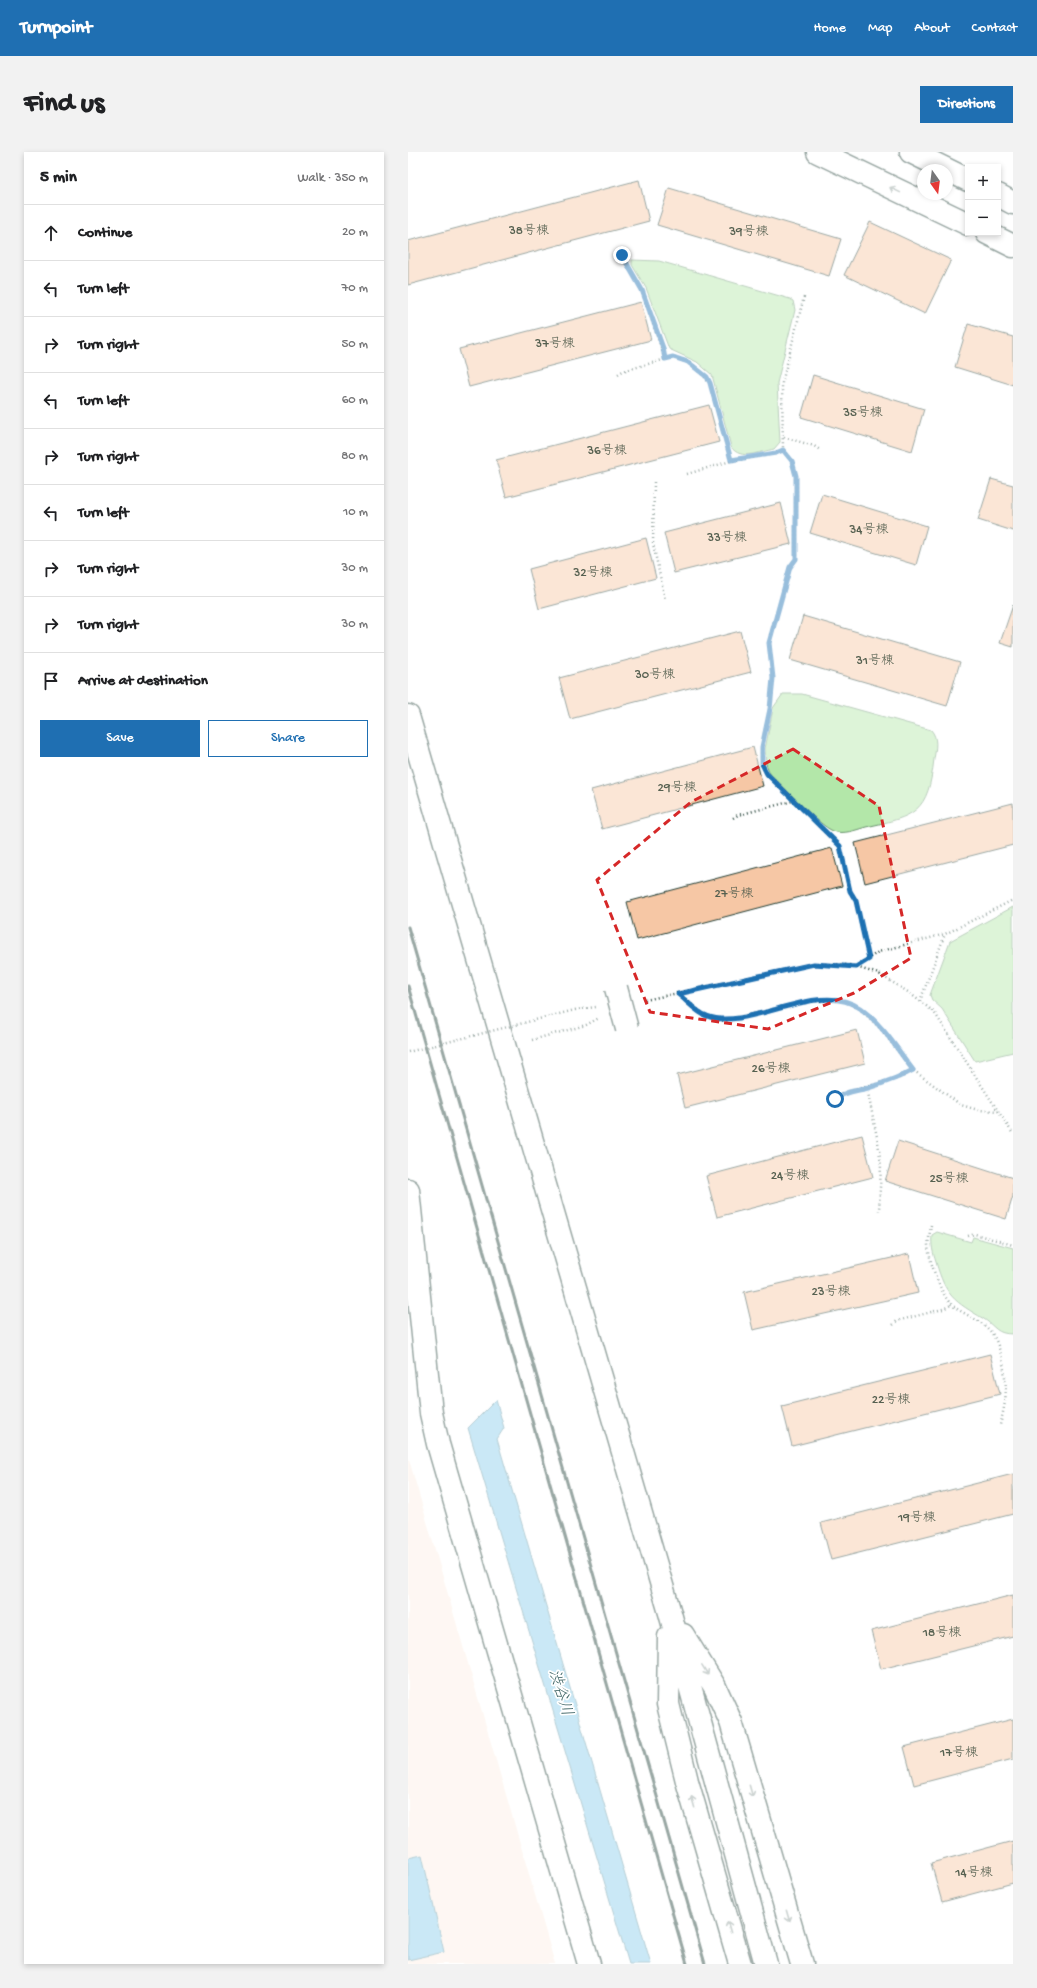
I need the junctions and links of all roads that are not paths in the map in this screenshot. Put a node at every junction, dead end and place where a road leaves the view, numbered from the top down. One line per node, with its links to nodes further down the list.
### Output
1 (818, 152): 6 (street, one-way to 1)
2 (911, 152): 3 (street)
3 (965, 179)
4 (1001, 197): 5 (street)
5 (1013, 203)
6 (965, 223)
7 (993, 236): 8 (street)
8 (1013, 246)
9 (408, 716): 13 (street)
10 (616, 988): 11 (street, bridge)
11 (627, 1029)
12 (408, 1190): 14 (street)
13 (670, 1613): 15 (street, one-way to 13); 16 (street); 17 (street, one-way to 17)
14 (589, 1964)
15 (740, 1964)
16 (766, 1964)
17 (802, 1964)

